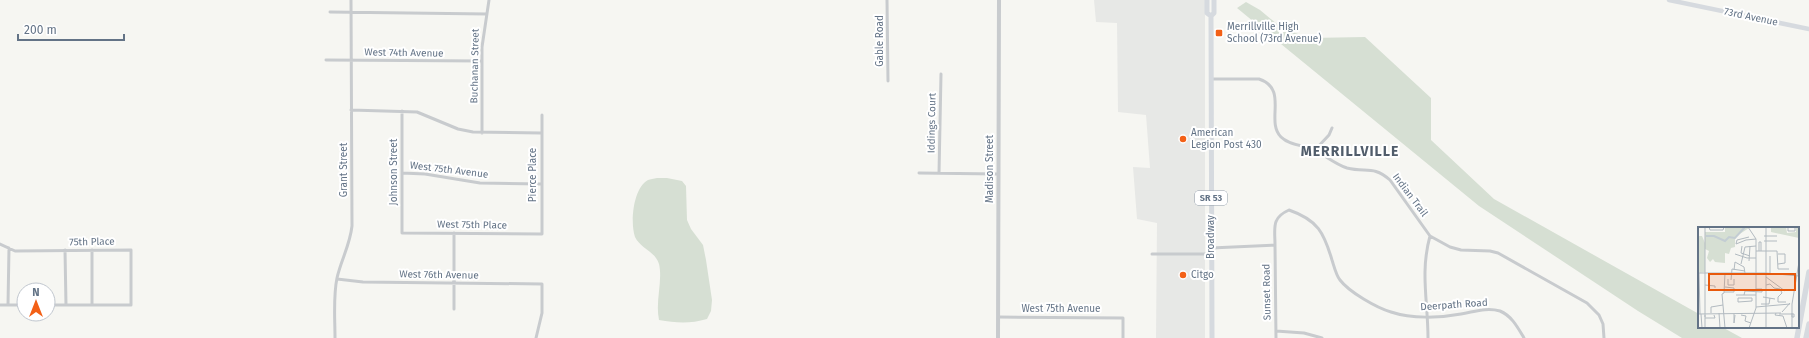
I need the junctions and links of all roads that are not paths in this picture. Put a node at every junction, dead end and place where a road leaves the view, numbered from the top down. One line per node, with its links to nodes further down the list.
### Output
1 (351, 0): 9 (street, Grant Street)
2 (489, 0): 10 (street, Buchanan Street)
3 (887, 0): 18 (street, Gable Road)
4 (998, 0): 29 (street, Madison Street)
5 (1207, 0): 11 (main road, Broadway / SR 53)
6 (1214, 0): 11 (main road, Broadway / SR 53)
7 (1669, 0): 12 (main road, 73rd Avenue)
8 (330, 12): 9 (street)
9 (351, 12): 10 (street); 14 (street, Grant Street)
10 (487, 14): 15 (street, Buchanan Street)
11 (1211, 16): 17 (main road, Broadway / SR 53)
12 (1809, 29)
13 (326, 60): 14 (street, West 74th Avenue)
14 (351, 60): 15 (street, West 74th Avenue); 19 (street, Grant Street)
15 (482, 62): 23 (street, Buchanan Street)
16 (941, 74): 28 (street, Iddings Court)
17 (1211, 79): 25 (street, Indian Trail); 38 (main road, Broadway / SR 53)
18 (888, 81)
19 (351, 110): 20 (street); 44 (street, Grant Street)
20 (402, 111): 23 (street); 26 (street, Johnson Street)
21 (542, 115): 24 (street, Pierce Place)
22 (1332, 128): 25 (street)
23 (482, 133): 24 (street)
24 (541, 133): 30 (street, Pierce Place)
25 (1315, 150): 34 (street, Indian Trail)
26 (402, 173): 30 (street, West 75th Avenue); 31 (street, Johnson Street)
27 (919, 173): 28 (street)
28 (939, 173): 29 (street)
29 (998, 174): 54 (street, Madison Street)
30 (541, 184): 33 (street, Pierce Place)
31 (402, 233): 32 (street, West 75th Place)
32 (454, 233): 33 (street, West 75th Place); 45 (street)
33 (542, 234)
34 (1430, 236): 53 (street); 68 (street, Indian Trail)
35 (0, 244): 37 (street, 75th Place)
36 (1275, 245): 38 (street); 53 (street, Deerpath Road); 58 (street, Sunset Road)
37 (8, 248): 39 (street, 75th Place); 47 (street)
38 (1211, 248): 42 (main road, Broadway / SR 53)
39 (65, 250): 40 (street, 75th Place); 50 (street)
40 (92, 250): 51 (street); 51 (street, 75th Place)
41 (1152, 254): 42 (street)
42 (1211, 254): 63 (main road, Broadway / SR 53)
43 (1809, 272): 56 (highway)
44 (337, 279): 45 (street, West 76th Avenue); 59 (street, Grant Street)
45 (454, 283): 52 (street); 60 (street, West 76th Avenue)
46 (0, 305): 47 (street)
47 (8, 305): 48 (street)
48 (16, 305)
49 (56, 305): 50 (street)
50 (66, 305): 51 (street)
51 (92, 305)
52 (454, 309)
53 (1428, 316): 66 (street); 67 (street, Deerpath Road)
54 (999, 317): 61 (street, Madison Street); 62 (street, West 75th Avenue)
55 (1809, 324): 70 (highway)
56 (1799, 327)
57 (1799, 328): 69 (highway)
58 (1276, 331): 64 (street, Sunset Road); 65 (street)
59 (335, 338)
60 (536, 338)
61 (998, 338)
62 (1123, 338)
63 (1212, 338)
64 (1276, 338)
65 (1322, 338)
66 (1428, 338)
67 (1524, 338)
68 (1604, 338)
69 (1797, 338)
70 (1806, 338)

